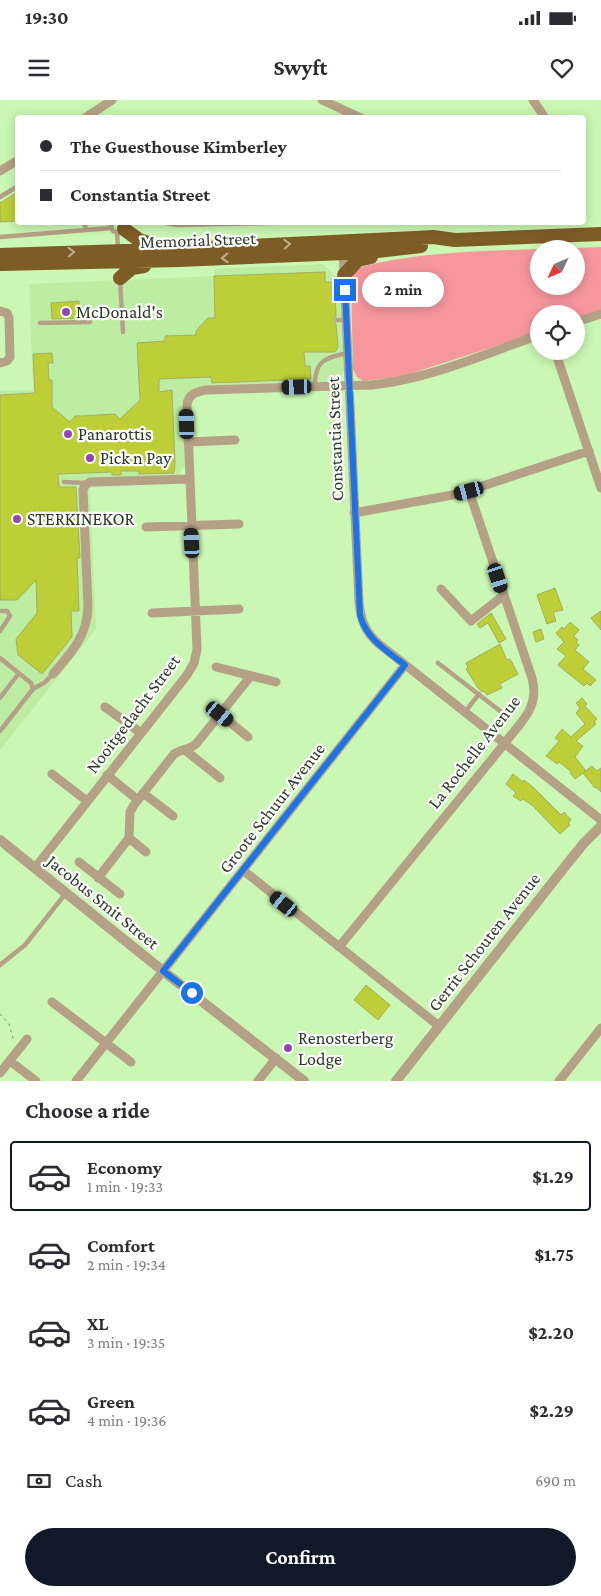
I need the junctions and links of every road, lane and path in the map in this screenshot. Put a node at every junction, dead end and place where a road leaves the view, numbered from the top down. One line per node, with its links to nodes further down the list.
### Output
1 (112, 100): 4 (street)
2 (322, 100): 5 (street)
3 (533, 100): 6 (street)
4 (90, 115)
5 (354, 115)
6 (543, 115)
7 (15, 161): 8 (street)
8 (1, 167)
9 (15, 188): 10 (lane)
10 (0, 197)
11 (84, 225): 13 (lane)
12 (118, 227): 13 (lane); 20 (highway); 22 (lane)
13 (86, 230): 15 (lane)
14 (601, 234): 16 (highway, Memorial Street)
15 (0, 237)
16 (456, 240): 17 (highway, Memorial Street); 18 (highway, Memorial Street)
17 (425, 246): 18 (highway, Memorial Street); 23 (highway)
18 (343, 248): 20 (highway, Memorial Street); 23 (street, Constantia Street)
19 (0, 255): 22 (highway, Memorial Street, one-way to 22)
20 (176, 255): 22 (highway, Memorial Street); 22 (highway)
21 (0, 264): 22 (highway, Memorial Street)
22 (119, 266): 31 (lane)
23 (344, 275): 28 (street, Constantia Street)
24 (0, 311): 35 (street)
25 (601, 314): 26 (street)
26 (585, 319)
27 (337, 320): 28 (lane)
28 (347, 320): 33 (street, Constantia Street)
29 (90, 322): 30 (lane)
30 (40, 324)
31 (123, 332)
32 (530, 338): 36 (street)
33 (348, 353): 36 (street, Constantia Street); 37 (lane)
34 (558, 360): 40 (street)
35 (0, 363)
36 (350, 385): 37 (street); 46 (street, Constantia Street)
37 (315, 386): 39 (street, Nooitgedacht Street)
38 (235, 440): 39 (street)
39 (188, 442): 41 (street, Nooitgedacht Street)
40 (588, 451): 44 (street); 45 (street)
41 (189, 479): 43 (street); 48 (street, Nooitgedacht Street)
42 (64, 482): 43 (lane)
43 (88, 483): 62 (street)
44 (601, 488)
45 (469, 491): 46 (street); 51 (street, La Rochelle Avenue)
46 (354, 512): 59 (street, Constantia Street)
47 (239, 524): 48 (street)
48 (191, 526): 49 (street); 54 (street, Nooitgedacht Street)
49 (146, 527)
50 (441, 589): 51 (street)
51 (504, 595): 75 (street, La Rochelle Avenue)
52 (239, 609): 54 (street)
53 (0, 610): 56 (lane)
54 (195, 611): 55 (street); 73 (street, Nooitgedacht Street)
55 (152, 613)
56 (0, 631)
57 (1, 661): 61 (lane)
58 (438, 663): 66 (lane)
59 (405, 665): 69 (street, Constantia Street); 90 (street, Groote Schuur Avenue)
60 (216, 667): 63 (street)
61 (19, 673): 65 (lane); 67 (lane)
62 (54, 674): 65 (lane)
63 (250, 676): 64 (street); 70 (street)
64 (276, 682)
65 (34, 689): 72 (lane)
66 (479, 694): 69 (lane); 71 (lane)
67 (0, 698)
68 (105, 707): 73 (street)
69 (465, 712): 75 (street, Constantia Street)
70 (220, 714): 74 (street); 76 (street)
71 (504, 714)
72 (1, 728)
73 (141, 733): 78 (street, Nooitgedacht Street)
74 (248, 736)
75 (504, 744): 83 (street, Constantia Street); 94 (street, La Rochelle Avenue)
76 (185, 750): 79 (street); 80 (street)
77 (52, 774): 81 (street)
78 (107, 775): 80 (street); 81 (street, Nooitgedacht Street)
79 (220, 778)
80 (140, 797): 82 (street); 85 (street)
81 (87, 801): 89 (street, Nooitgedacht Street)
82 (173, 816)
83 (601, 820)
84 (601, 826): 99 (street, Gerrit Schouten Avenue)
85 (129, 838): 87 (street); 91 (street)
86 (0, 840): 89 (street, Jacobus Smit Street)
87 (146, 852)
88 (79, 862): 91 (street)
89 (35, 868): 92 (street, Jacobus Smit Street)
90 (244, 871): 94 (street); 96 (street, Groote Schuur Avenue)
91 (98, 878): 93 (street)
92 (66, 893): 95 (lane); 96 (street, Jacobus Smit Street)
93 (120, 894)
94 (339, 948): 99 (street)
95 (0, 963)
96 (163, 971): 102 (street, Groote Schuur Avenue); 104 (street, Jacobus Smit Street)
97 (52, 1002): 102 (street)
98 (0, 1014): 103 (path)
99 (439, 1026): 112 (street, Gerrit Schouten Avenue)
100 (601, 1028): 113 (street)
101 (27, 1039): 103 (street)
102 (107, 1044): 106 (street); 109 (street, Groote Schuur Avenue)
103 (16, 1053): 105 (street)
104 (276, 1058): 110 (street); 111 (street, Jacobus Smit Street)
105 (10, 1061): 107 (street); 108 (street)
106 (130, 1062)
107 (0, 1073)
108 (36, 1081)
109 (76, 1081)
110 (258, 1081)
111 (304, 1081)
112 (396, 1081)
113 (559, 1081)

